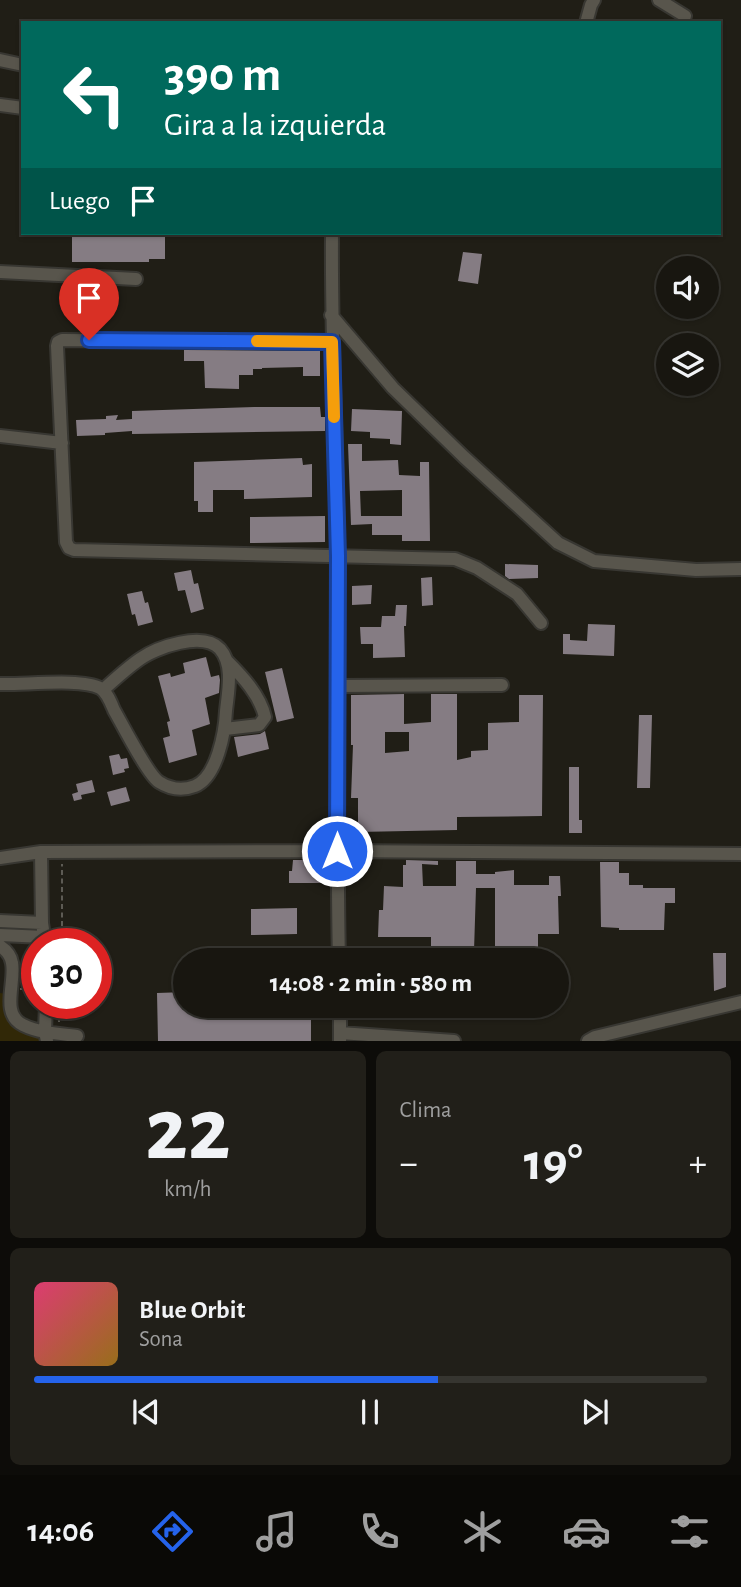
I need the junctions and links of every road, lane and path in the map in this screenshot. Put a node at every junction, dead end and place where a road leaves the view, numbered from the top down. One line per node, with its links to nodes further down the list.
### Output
1 (594, 0): 4 (street)
2 (659, 0): 3 (street)
3 (685, 16)
4 (586, 21)
5 (0, 60): 6 (street)
6 (21, 65)
7 (0, 105): 8 (street)
8 (21, 107)
9 (332, 235): 12 (street)
10 (0, 272): 11 (street)
11 (136, 279)
12 (331, 315): 13 (street); 17 (street)
13 (332, 342): 15 (street); 16 (street)
14 (0, 436): 15 (street)
15 (62, 443): 16 (street)
16 (338, 556): 18 (street); 22 (street)
17 (741, 569)
18 (541, 623)
19 (227, 662): 23 (street); 24 (street); 24 (street)
20 (0, 684): 23 (street)
21 (502, 685): 22 (street)
22 (337, 686): 25 (street)
23 (103, 690): 24 (street)
24 (225, 729)
25 (337, 851): 27 (street); 28 (street); 37 (street)
26 (41, 852): 27 (street); 29 (street); 31 (street)
27 (62, 852): 33 (path)
28 (741, 854)
29 (0, 858)
30 (0, 921): 31 (street)
31 (42, 923): 32 (street)
32 (43, 928)
33 (62, 928)
34 (0, 935): 35 (street)
35 (21, 937)
36 (0, 946): 42 (street)
37 (339, 948)
38 (741, 1002): 45 (street)
39 (340, 1018): 43 (street)
40 (59, 1019): 41 (path)
41 (59, 1026): 42 (street); 42 (street)
42 (46, 1032)
43 (340, 1037): 44 (street)
44 (454, 1041)
45 (588, 1041)

